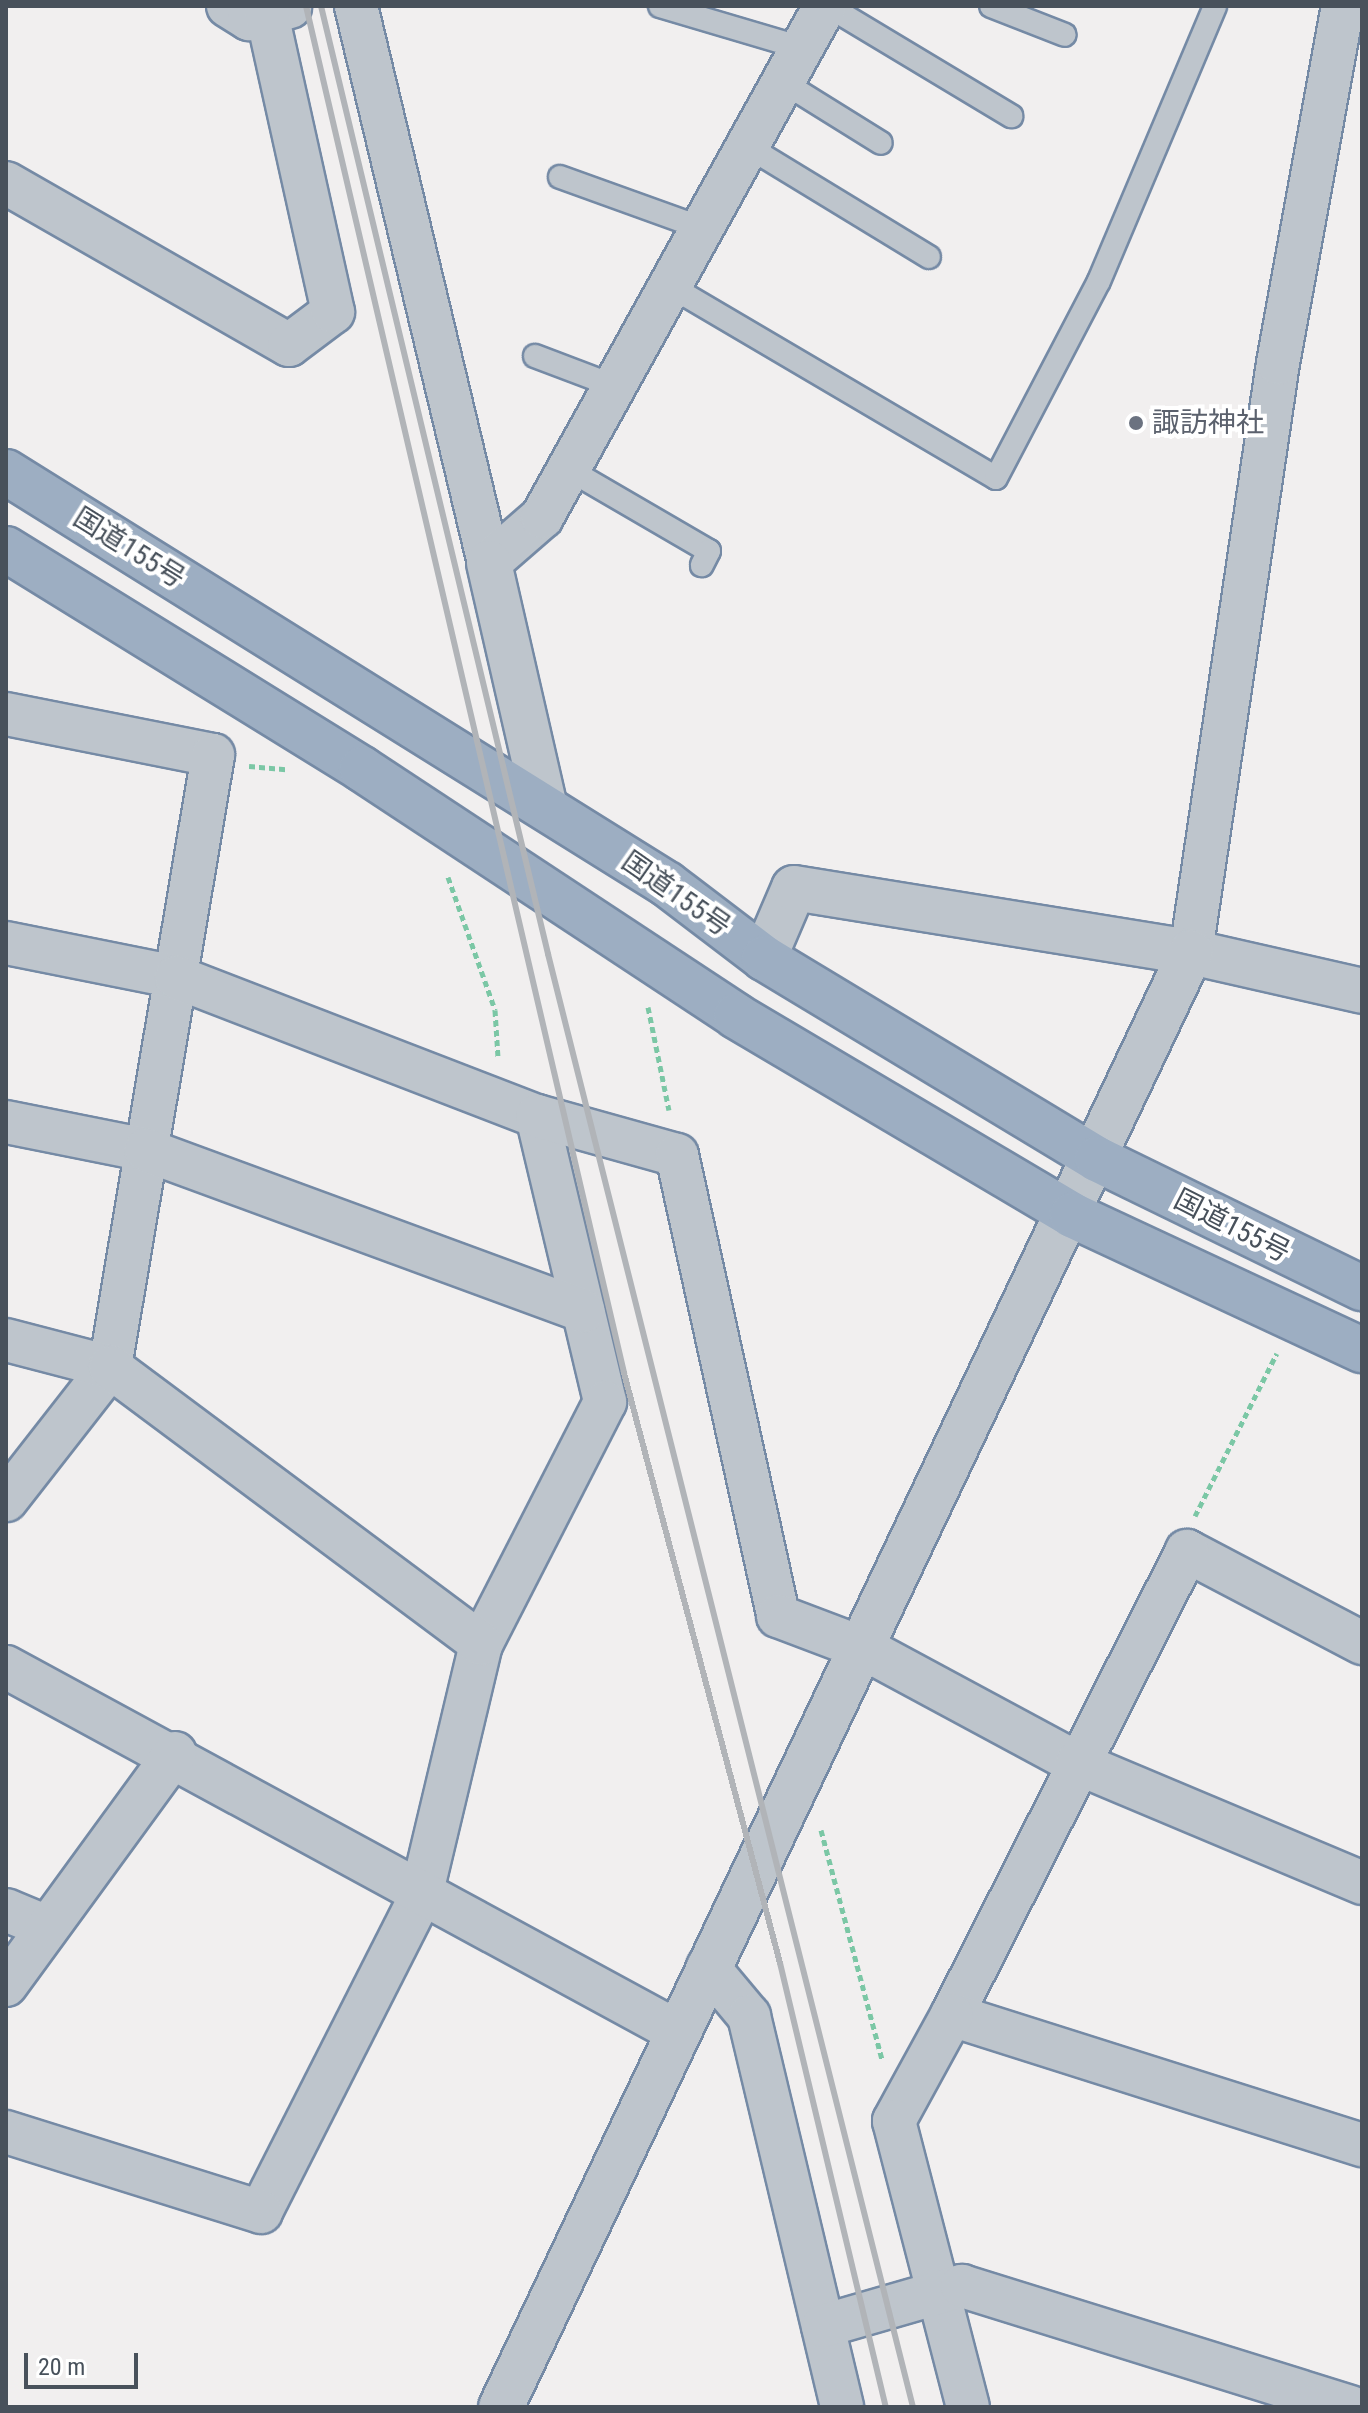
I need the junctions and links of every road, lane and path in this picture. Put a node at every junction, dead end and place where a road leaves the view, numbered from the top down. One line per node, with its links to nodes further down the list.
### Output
1 (356, 6): 23 (street)
2 (660, 6): 9 (lane)
3 (826, 6): 9 (street); 10 (lane)
4 (991, 6): 8 (lane)
5 (1215, 6): 17 (lane)
6 (1343, 6): 31 (street)
7 (263, 8): 14 (street)
8 (1065, 35)
9 (792, 65): 11 (lane); 12 (street)
10 (1011, 116)
11 (881, 143)
12 (747, 146): 15 (street); 16 (lane)
13 (560, 177): 15 (lane)
14 (6, 183)
15 (702, 228): 17 (street)
16 (929, 257)
17 (670, 286): 19 (street)
18 (535, 356): 19 (lane)
19 (614, 386): 20 (street)
20 (568, 469): 23 (street); 24 (lane)
21 (6, 472): 28 (highway, 国道155号)
22 (6, 549): 42 (highway, 国道155号)
23 (489, 563): 28 (street)
24 (702, 565)
25 (6, 714): 26 (street)
26 (212, 759): 27 (path); 33 (street)
27 (298, 766)
28 (545, 807): 32 (highway, 国道155号)
29 (445, 869): 36 (path)
30 (6, 943): 33 (street)
31 (1191, 952): 32 (street); 34 (street); 41 (street)
32 (764, 958): 41 (highway, 国道155号)
33 (176, 977): 36 (street); 39 (street)
34 (1362, 991)
35 (653, 992): 40 (path)
36 (485, 1096): 37 (street)
37 (537, 1116): 40 (street); 44 (street)
38 (6, 1122): 39 (street)
39 (146, 1150): 44 (street); 48 (street)
40 (677, 1155): 53 (street)
41 (1097, 1159): 42 (street); 43 (highway, 国道155号)
42 (1072, 1215): 46 (highway, 国道155号); 53 (street)
43 (1362, 1288)
44 (583, 1311): 52 (street)
45 (6, 1340): 48 (street)
46 (1362, 1350)
47 (1278, 1352): 50 (path)
48 (110, 1367): 49 (street); 52 (street)
49 (6, 1500)
50 (1187, 1551): 51 (street); 56 (street)
51 (1362, 1643)
52 (481, 1644): 59 (street)
53 (865, 1649): 56 (street); 57 (street)
54 (6, 1667): 55 (street)
55 (175, 1753): 59 (street); 61 (street)
56 (1077, 1763): 58 (street); 64 (street)
57 (805, 1771): 62 (street); 66 (path)
58 (1362, 1883)
59 (421, 1896): 65 (street); 67 (street)
60 (6, 1910): 61 (street)
61 (47, 1927): 63 (street)
62 (708, 1967): 65 (street); 70 (street)
63 (6, 1985)
64 (952, 2015): 66 (street); 68 (street)
65 (676, 2031): 71 (street)
66 (897, 2115): 69 (street)
67 (6, 2132)
68 (1362, 2145)
69 (939, 2294): 70 (street); 73 (street); 74 (street)
70 (823, 2326): 72 (street)
71 (501, 2407)
72 (842, 2407)
73 (968, 2407)
74 (1351, 2407)

